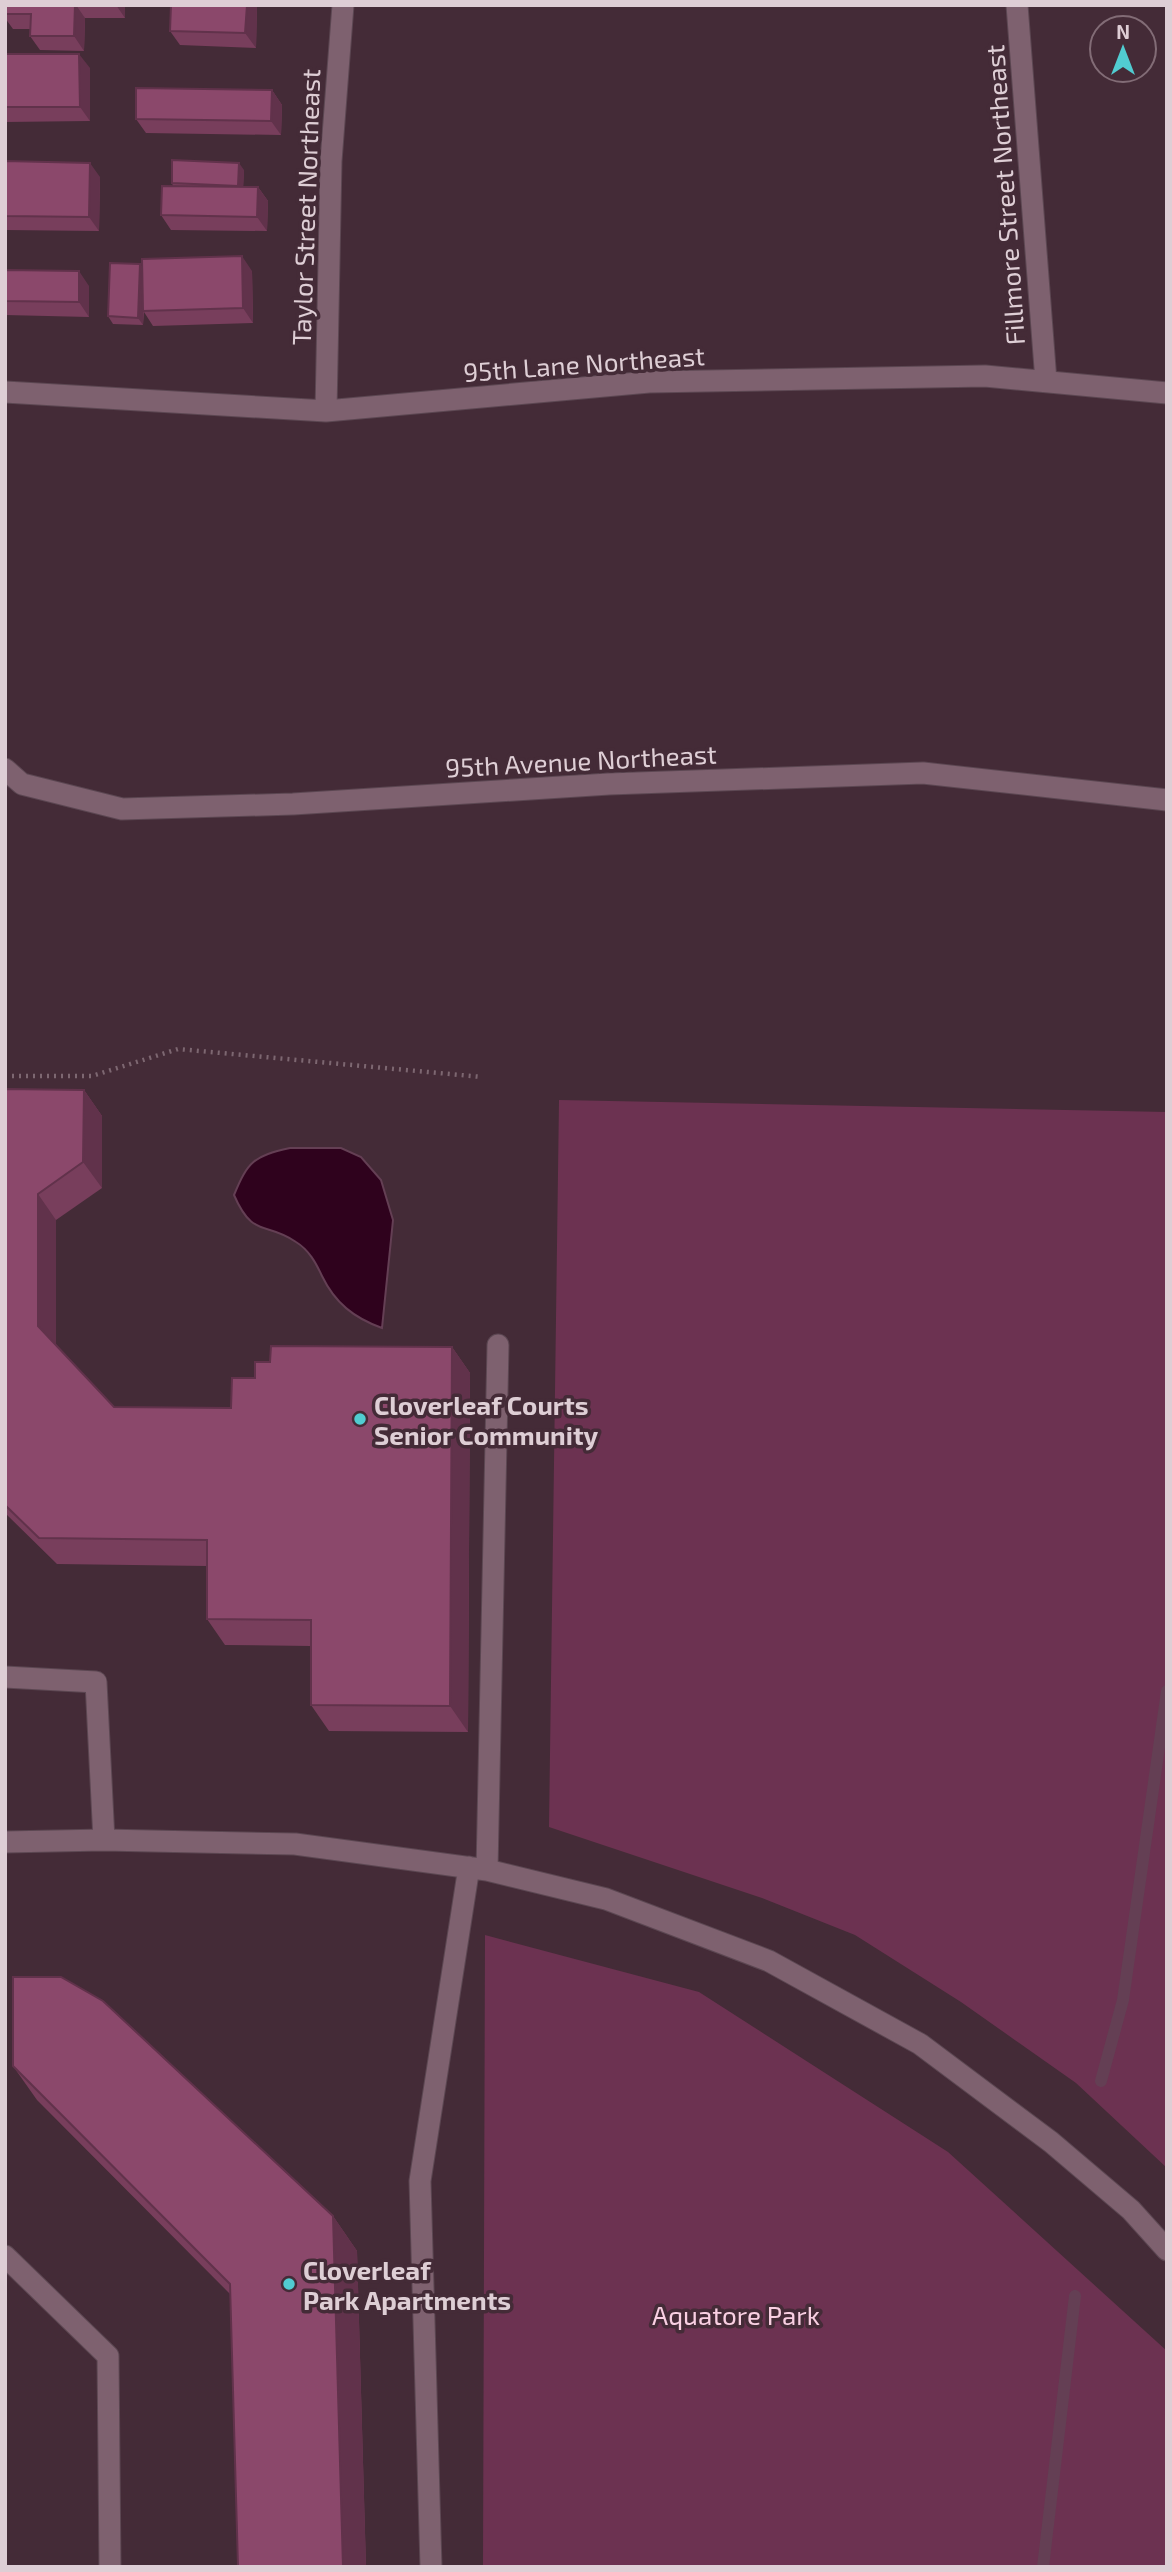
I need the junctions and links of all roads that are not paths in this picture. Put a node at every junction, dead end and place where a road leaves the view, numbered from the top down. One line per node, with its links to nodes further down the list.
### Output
1 (343, 5): 6 (street, Taylor Street Northeast)
2 (1017, 5): 3 (street, Fillmore Street Northeast)
3 (1046, 381): 5 (street, 95th Lane Northeast); 6 (street, 95th Lane Northeast)
4 (5, 392): 6 (street, 95th Lane Northeast)
5 (1167, 393)
6 (326, 411)
7 (5, 769): 8 (street, 95th Avenue Northeast)
8 (1167, 800)
9 (498, 1345): 13 (street)
10 (5, 1677): 11 (street)
11 (104, 1840): 12 (street); 13 (street)
12 (5, 1842)
13 (478, 1868): 14 (street); 17 (street)
14 (1167, 2250)
15 (5, 2256): 16 (street)
16 (110, 2567)
17 (431, 2567)

